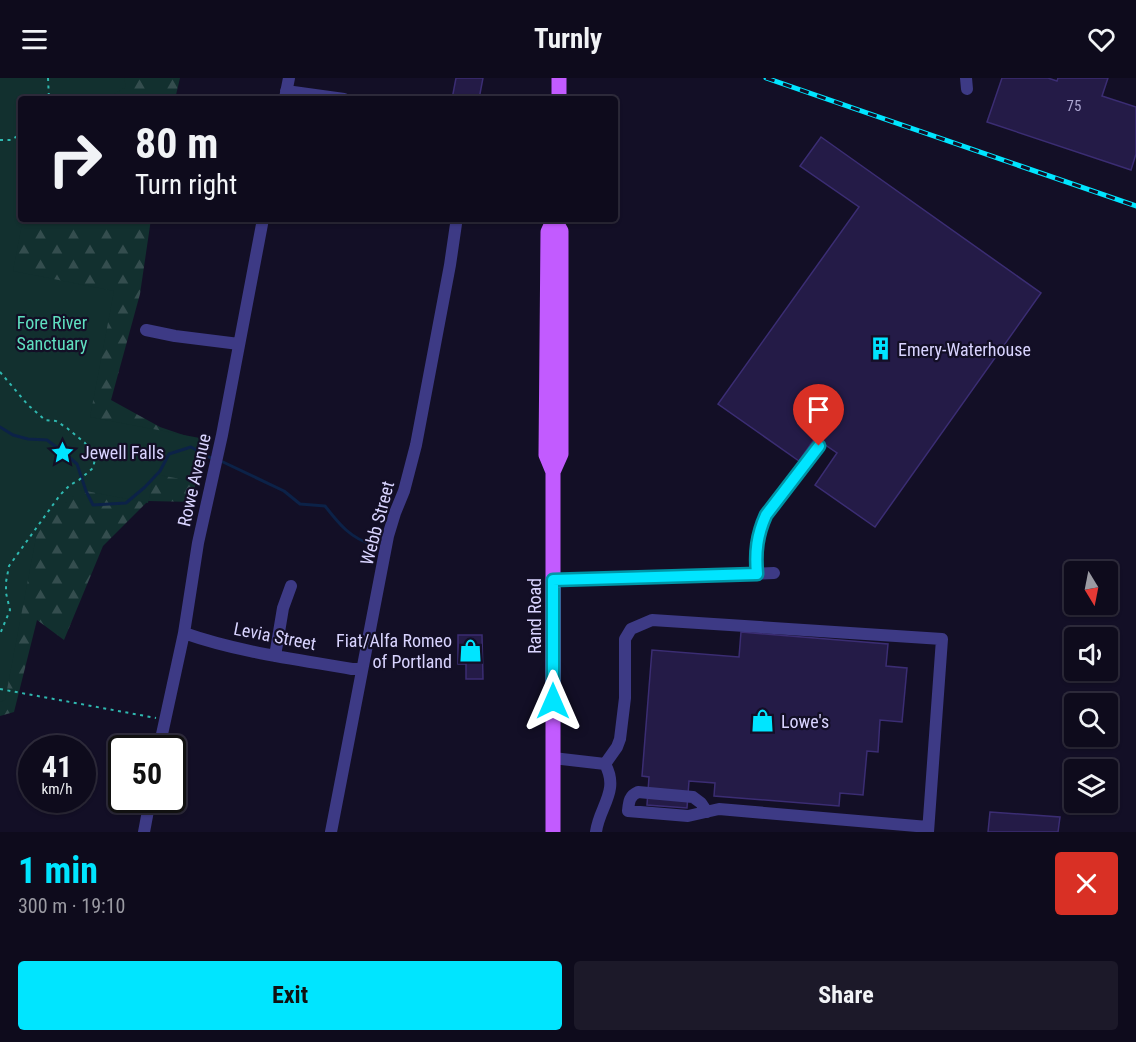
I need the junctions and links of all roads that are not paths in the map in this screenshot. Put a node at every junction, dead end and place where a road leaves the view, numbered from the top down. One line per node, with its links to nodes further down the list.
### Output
1 (289, 78): 3 (street)
2 (559, 78): 4 (main road)
3 (286, 95)
4 (558, 96)
5 (262, 222): 9 (street, Rowe Avenue)
6 (556, 222): 13 (main road, Rand Road)
7 (456, 224): 17 (street, Webb Street)
8 (146, 330): 9 (street)
9 (239, 344): 15 (street, Rowe Avenue)
10 (819, 446): 12 (street)
11 (774, 573): 12 (street)
12 (757, 574): 13 (street)
13 (553, 580): 19 (main road, Rand Road)
14 (291, 586): 16 (street)
15 (184, 633): 16 (street, Levia Street); 18 (street, Rowe Avenue)
16 (275, 656): 17 (street, Levia Street)
17 (362, 669): 25 (street, Webb Street)
18 (162, 735)
19 (553, 758): 20 (street); 26 (main road, Rand Road)
20 (605, 764): 23 (street); 27 (street)
21 (707, 812): 21 (street); 23 (street)
22 (148, 813): 24 (street)
23 (928, 829)
24 (144, 832)
25 (331, 832)
26 (553, 832)
27 (596, 832)

